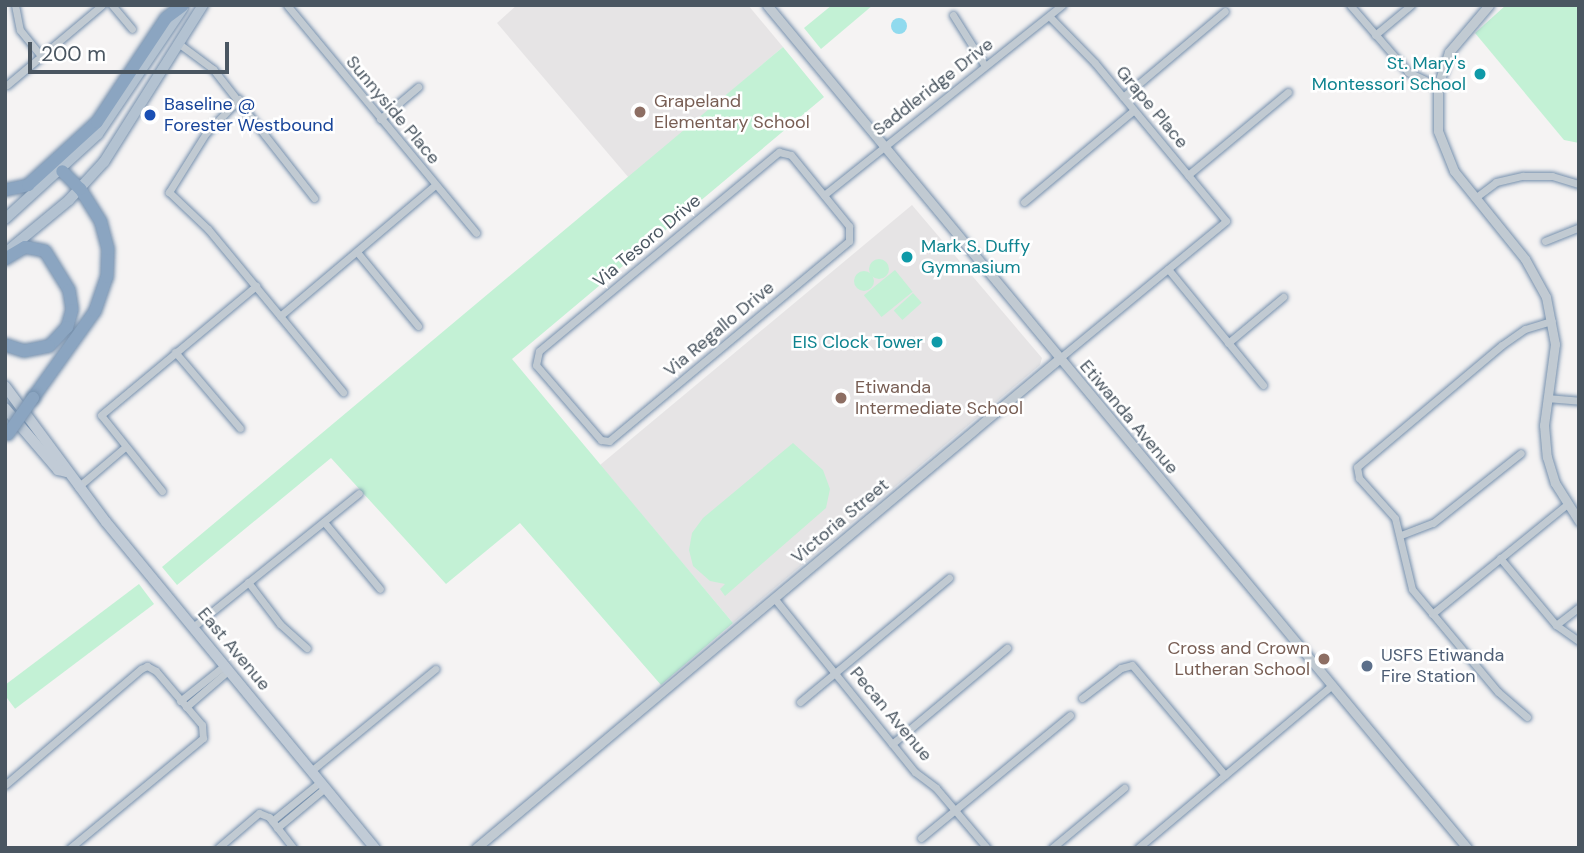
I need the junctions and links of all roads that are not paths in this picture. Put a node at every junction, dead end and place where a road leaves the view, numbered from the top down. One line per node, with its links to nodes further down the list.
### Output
1 (15, 5): 18 (street)
2 (102, 5): 18 (street)
3 (184, 5): 29 (main road); 34 (highway)
4 (203, 5): 17 (main road)
5 (287, 5): 27 (street, Sunnyside Place)
6 (767, 5): 28 (street, Etiwanda Avenue)
7 (1062, 5): 14 (street, Saddleridge Drive)
8 (1350, 5): 16 (street)
9 (1411, 5): 16 (street)
10 (1489, 5): 21 (street)
11 (114, 6): 15 (street)
12 (1225, 11): 24 (street)
13 (953, 15): 19 (street)
14 (1050, 17): 19 (street, Saddleridge Drive); 24 (street, Grape Place)
15 (132, 29)
16 (1375, 35): 21 (street)
17 (178, 43): 25 (street); 33 (main road)
18 (41, 56): 20 (street)
19 (984, 64): 28 (street, Saddleridge Drive)
20 (7, 85)
21 (1437, 86): 37 (street)
22 (418, 87): 27 (street)
23 (1288, 92): 30 (street)
24 (1124, 97): 26 (street, Grape Place)
25 (239, 99): 36 (street); 48 (street)
26 (1134, 110): 30 (street, Grape Place); 38 (street)
27 (380, 119): 32 (street, Sunnyside Place)
28 (883, 146): 35 (street, Saddleridge Drive); 56 (street, Etiwanda Avenue)
29 (62, 171): 33 (highway); 39 (main road)
30 (1188, 175): 40 (street, Grape Place)
31 (1579, 184): 37 (street)
32 (435, 185): 42 (street, Sunnyside Place); 44 (street)
33 (80, 189): 45 (main road); 64 (highway, bridge)
34 (5, 190)
35 (824, 195): 65 (street, Via Regallo Drive); 65 (street, Via Tesoro Drive)
36 (314, 198)
37 (1475, 198): 51 (street)
38 (1024, 202)
39 (5, 219)
40 (1226, 221): 47 (street, Victoria Street)
41 (1579, 227): 43 (street)
42 (475, 233)
43 (1545, 241)
44 (357, 252): 50 (street); 52 (street)
45 (5, 253)
46 (5, 259): 54 (highway)
47 (1168, 269): 53 (street); 56 (street, Victoria Street)
48 (256, 286): 50 (street); 55 (street)
49 (1283, 297): 53 (street)
50 (280, 316): 59 (street)
51 (1552, 321): 60 (street); 75 (street)
52 (418, 326)
53 (1228, 342): 57 (street)
54 (5, 345)
55 (176, 352): 63 (street); 66 (street)
56 (1060, 358): 80 (street, Victoria Street); 91 (street, Etiwanda Avenue)
57 (1263, 385)
58 (5, 386): 68 (main road, East Avenue)
59 (343, 391)
60 (1547, 398): 61 (street); 72 (street)
61 (1579, 401)
62 (5, 408): 68 (main road, East Avenue)
63 (240, 428)
64 (7, 436)
65 (601, 440)
66 (125, 447): 69 (street); 70 (street)
67 (1521, 453): 75 (street)
68 (67, 472): 69 (main road, East Avenue)
69 (78, 487): 84 (main road, East Avenue)
70 (162, 491)
71 (359, 493): 74 (street)
72 (1566, 505): 73 (street); 76 (street)
73 (1579, 521)
74 (324, 522): 78 (street); 79 (street)
75 (1401, 535): 82 (street)
76 (1500, 558): 82 (street); 83 (street)
77 (949, 578): 90 (street)
78 (248, 582): 84 (street); 87 (street)
79 (380, 589)
80 (774, 598): 90 (street, Pecan Avenue); 110 (street, Victoria Street)
81 (1579, 607): 83 (street)
82 (1432, 614): 96 (street)
83 (1556, 625): 85 (street)
84 (192, 627): 88 (main road, East Avenue)
85 (1579, 641)
86 (1007, 648): 97 (street)
87 (307, 649)
88 (227, 667): 94 (street); 98 (main road, East Avenue)
89 (435, 669): 98 (street)
90 (835, 673): 93 (street); 97 (street, Pecan Avenue)
91 (1332, 685): 99 (street); 114 (street, Etiwanda Avenue)
92 (1082, 698): 99 (street)
93 (800, 702)
94 (183, 704): 100 (street); 106 (street)
95 (1070, 715): 103 (street)
96 (1527, 717)
97 (892, 744): 103 (street, Pecan Avenue)
98 (311, 771): 101 (main road, East Avenue)
99 (1225, 775): 113 (street)
100 (5, 785)
101 (322, 785): 104 (street); 109 (main road, East Avenue)
102 (1124, 788): 112 (street)
103 (955, 810): 105 (street); 111 (street, Pecan Avenue)
104 (274, 825): 107 (street); 108 (street)
105 (921, 838)
106 (70, 848)
107 (218, 848)
108 (293, 848)
109 (375, 848)
110 (476, 848)
111 (987, 848)
112 (1052, 848)
113 (1138, 848)
114 (1467, 848)

